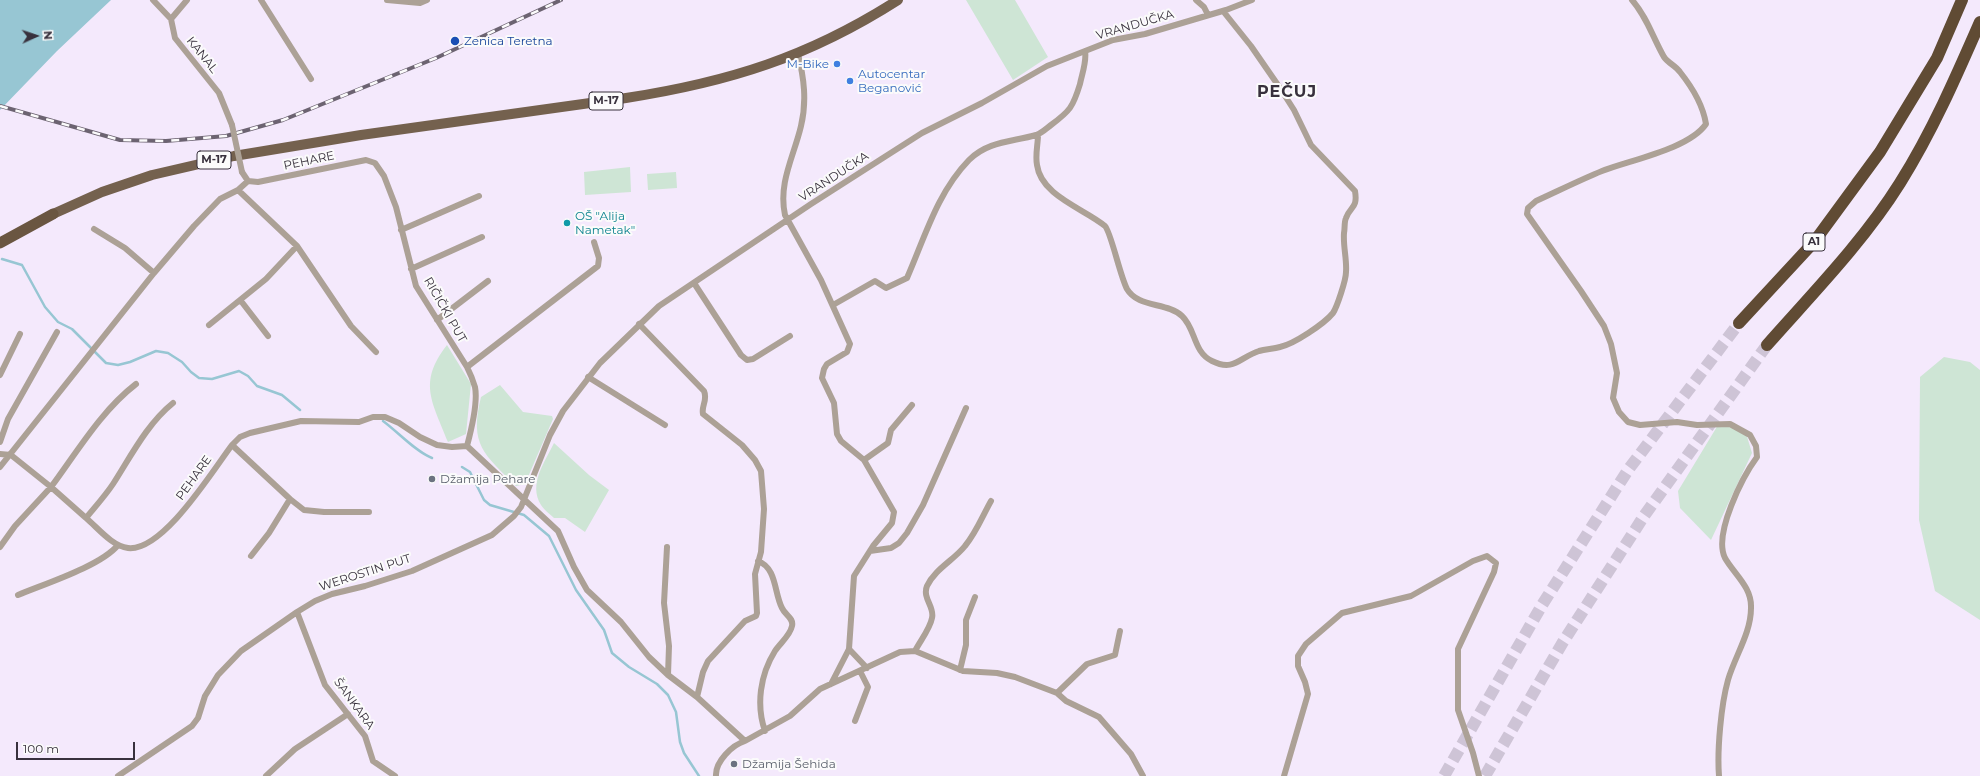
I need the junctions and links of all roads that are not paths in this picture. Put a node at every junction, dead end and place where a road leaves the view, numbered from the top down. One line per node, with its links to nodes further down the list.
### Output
1 (153, 0): 13 (street)
2 (187, 0): 13 (street)
3 (261, 0): 17 (street)
4 (387, 0): 5 (street)
5 (427, 0)
6 (898, 0): 16 (main road, M-17)
7 (1196, 0): 12 (street)
8 (1252, 0): 11 (street, VRANDUČKA)
9 (1632, 0): 99 (street)
10 (1962, 0): 39 (highway, A1)
11 (1223, 11): 12 (street, VRANDUČKA); 18 (street)
12 (1208, 15): 15 (street, VRANDUČKA)
13 (171, 19): 20 (street, KANAL, bridge)
14 (1980, 22): 46 (highway)
15 (1085, 51): 18 (street); 24 (street, VRANDUČKA)
16 (798, 54): 23 (main road, M-17); 24 (street)
17 (312, 79)
18 (1038, 134): 37 (street)
19 (376, 163): 20 (street, PEHARE); 26 (street, RIČIČKI PUT)
20 (248, 180): 21 (street)
21 (238, 190): 31 (street); 33 (street)
22 (479, 196): 26 (street)
23 (53, 214): 27 (highway); 30 (highway, M-17)
24 (788, 220): 35 (street, VRANDUČKA); 37 (street)
25 (94, 229): 33 (street)
26 (401, 230): 32 (street, RIČIČKI PUT)
27 (0, 234)
28 (482, 237): 32 (street)
29 (594, 242): 48 (street)
30 (0, 243)
31 (297, 246): 36 (street); 47 (street)
32 (411, 269): 38 (street, RIČIČKI PUT)
33 (154, 273): 60 (street)
34 (488, 281): 38 (street)
35 (694, 283): 40 (street, VRANDUČKA); 45 (street)
36 (241, 301): 41 (street); 44 (street)
37 (833, 305): 61 (street)
38 (437, 320): 48 (street, RIČIČKI PUT)
39 (1739, 323)
40 (639, 324): 50 (street, VRANDUČKA); 74 (street)
41 (209, 325)
42 (58, 332): 56 (street)
43 (20, 334): 49 (street)
44 (268, 336)
45 (790, 336)
46 (1767, 345)
47 (376, 352)
48 (467, 367): 58 (street, RIČIČKI PUT)
49 (0, 375)
50 (588, 377): 55 (street); 65 (street, VRANDUČKA)
51 (136, 384): 63 (street)
52 (173, 403): 68 (street)
53 (912, 405): 61 (street)
54 (966, 408): 72 (street)
55 (665, 425)
56 (0, 442)
57 (232, 445): 58 (street, PEHARE); 64 (street); 69 (street, PEHARE)
58 (467, 446): 65 (street)
59 (0, 454): 60 (street)
60 (11, 455): 62 (street); 63 (street)
61 (864, 460): 72 (street)
62 (0, 467)
63 (50, 487): 68 (street); 70 (street)
64 (290, 499): 67 (street); 73 (street)
65 (523, 499): 77 (street, WEROSTIN PUT); 84 (street)
66 (991, 500): 80 (street)
67 (369, 512)
68 (86, 518): 69 (street)
69 (118, 545): 75 (street)
70 (0, 547)
71 (667, 547): 84 (street)
72 (870, 551): 79 (street)
73 (251, 556)
74 (758, 561): 87 (street); 90 (street)
75 (18, 595)
76 (975, 597): 82 (street)
77 (297, 612): 88 (street, ŠANKARA); 92 (street, WEROSTIN PUT)
78 (1120, 631): 86 (street)
79 (849, 650): 81 (street); 85 (street)
80 (915, 651): 81 (street); 82 (street)
81 (867, 668): 83 (street)
82 (960, 670): 86 (street)
83 (860, 671): 85 (street); 89 (street)
84 (668, 675): 87 (street)
85 (831, 684): 90 (street)
86 (1058, 693): 96 (street)
87 (697, 697): 91 (street)
88 (348, 714): 93 (street); 94 (street, ŠANKARA)
89 (855, 721)
90 (765, 731): 91 (street)
91 (744, 741): 95 (street)
92 (118, 776)
93 (266, 776)
94 (395, 776)
95 (716, 776)
96 (1143, 776)
97 (1284, 776): 98 (street)
98 (1479, 776)
99 (1719, 776)

